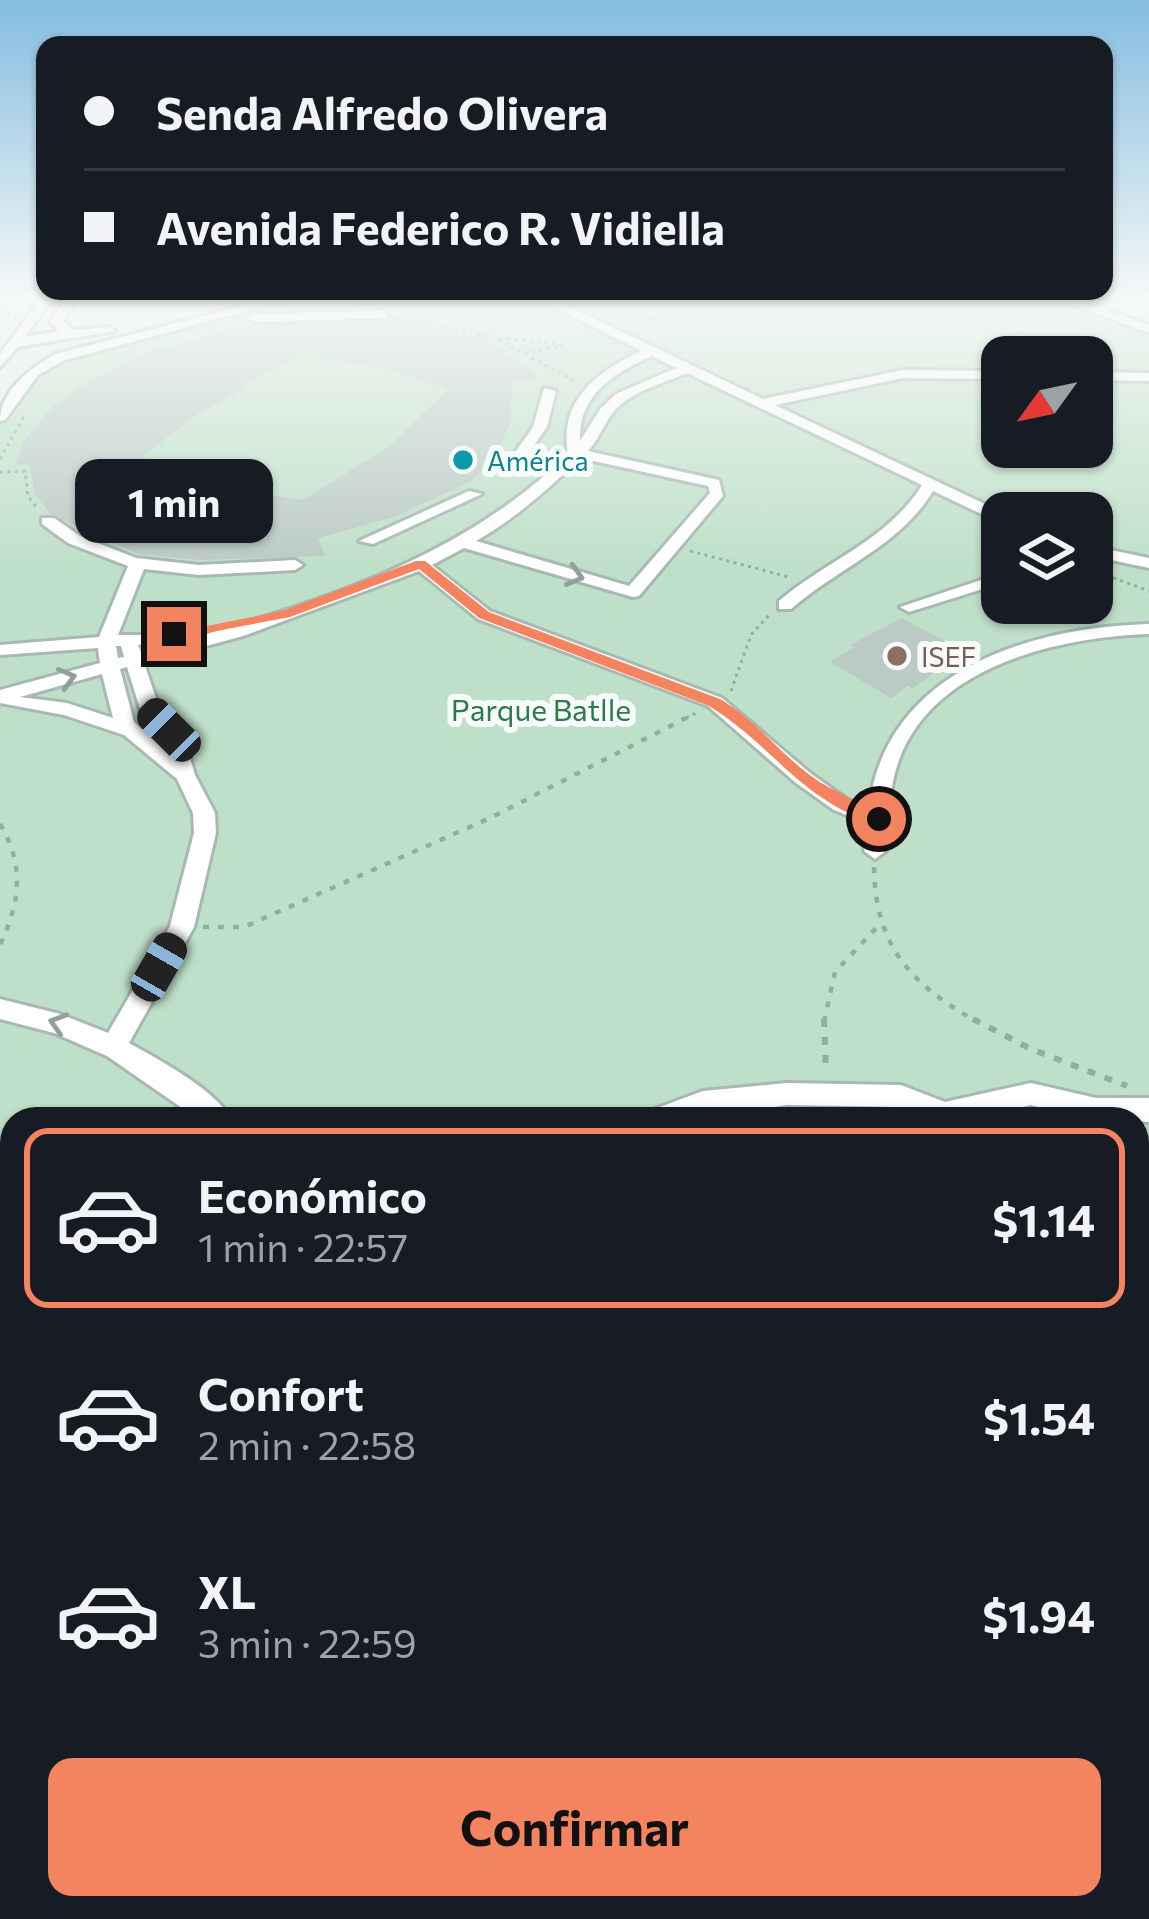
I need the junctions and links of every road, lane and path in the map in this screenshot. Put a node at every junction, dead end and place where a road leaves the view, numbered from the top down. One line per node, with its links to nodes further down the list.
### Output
1 (22, 387): 9 (street)
2 (592, 387): 11 (street)
3 (645, 387): 12 (street)
4 (721, 387): 8 (street)
5 (842, 387): 8 (street)
6 (549, 392): 10 (street)
7 (34, 400): 13 (path)
8 (758, 404): 15 (street)
9 (0, 416)
10 (540, 427): 11 (street); 12 (street)
11 (571, 432): 12 (street)
12 (547, 456): 21 (street); 22 (street)
13 (0, 459)
14 (0, 472): 18 (path)
15 (930, 484): 17 (street); 29 (street)
16 (474, 494): 19 (street)
17 (981, 508)
18 (48, 521): 25 (street)
19 (399, 530): 20 (street); 24 (street)
20 (367, 541)
21 (464, 542): 22 (street, one-way to 22); 24 (street)
22 (673, 547): 29 (path)
23 (1113, 555): 26 (street)
24 (427, 561): 35 (street); 39 (street)
25 (138, 562): 27 (street); 35 (street)
26 (1149, 563)
27 (295, 565)
28 (1113, 578): 31 (path)
29 (812, 582): 32 (street)
30 (981, 585): 33 (street)
31 (1149, 591)
32 (785, 605): 39 (path)
33 (909, 607)
34 (1149, 629): 42 (street)
35 (122, 647): 36 (street); 37 (street); 41 (street)
36 (0, 650)
37 (108, 666): 38 (street, one-way to 37); 40 (street)
38 (0, 698): 40 (street)
39 (715, 702): 42 (street); 46 (path)
40 (131, 731): 41 (street)
41 (184, 775): 46 (street)
42 (879, 819): 44 (street)
43 (0, 824): 47 (path)
44 (874, 851): 45 (path)
45 (881, 923): 50 (path); 51 (path)
46 (182, 927): 49 (street)
47 (0, 945)
48 (0, 1009): 49 (street, one-way to 48)
49 (113, 1047): 52 (street)
50 (1131, 1087)
51 (827, 1096): 53 (street); 54 (street)
52 (200, 1107)
53 (692, 1107)
54 (927, 1107)
55 (974, 1107): 56 (street)
56 (1084, 1107)

